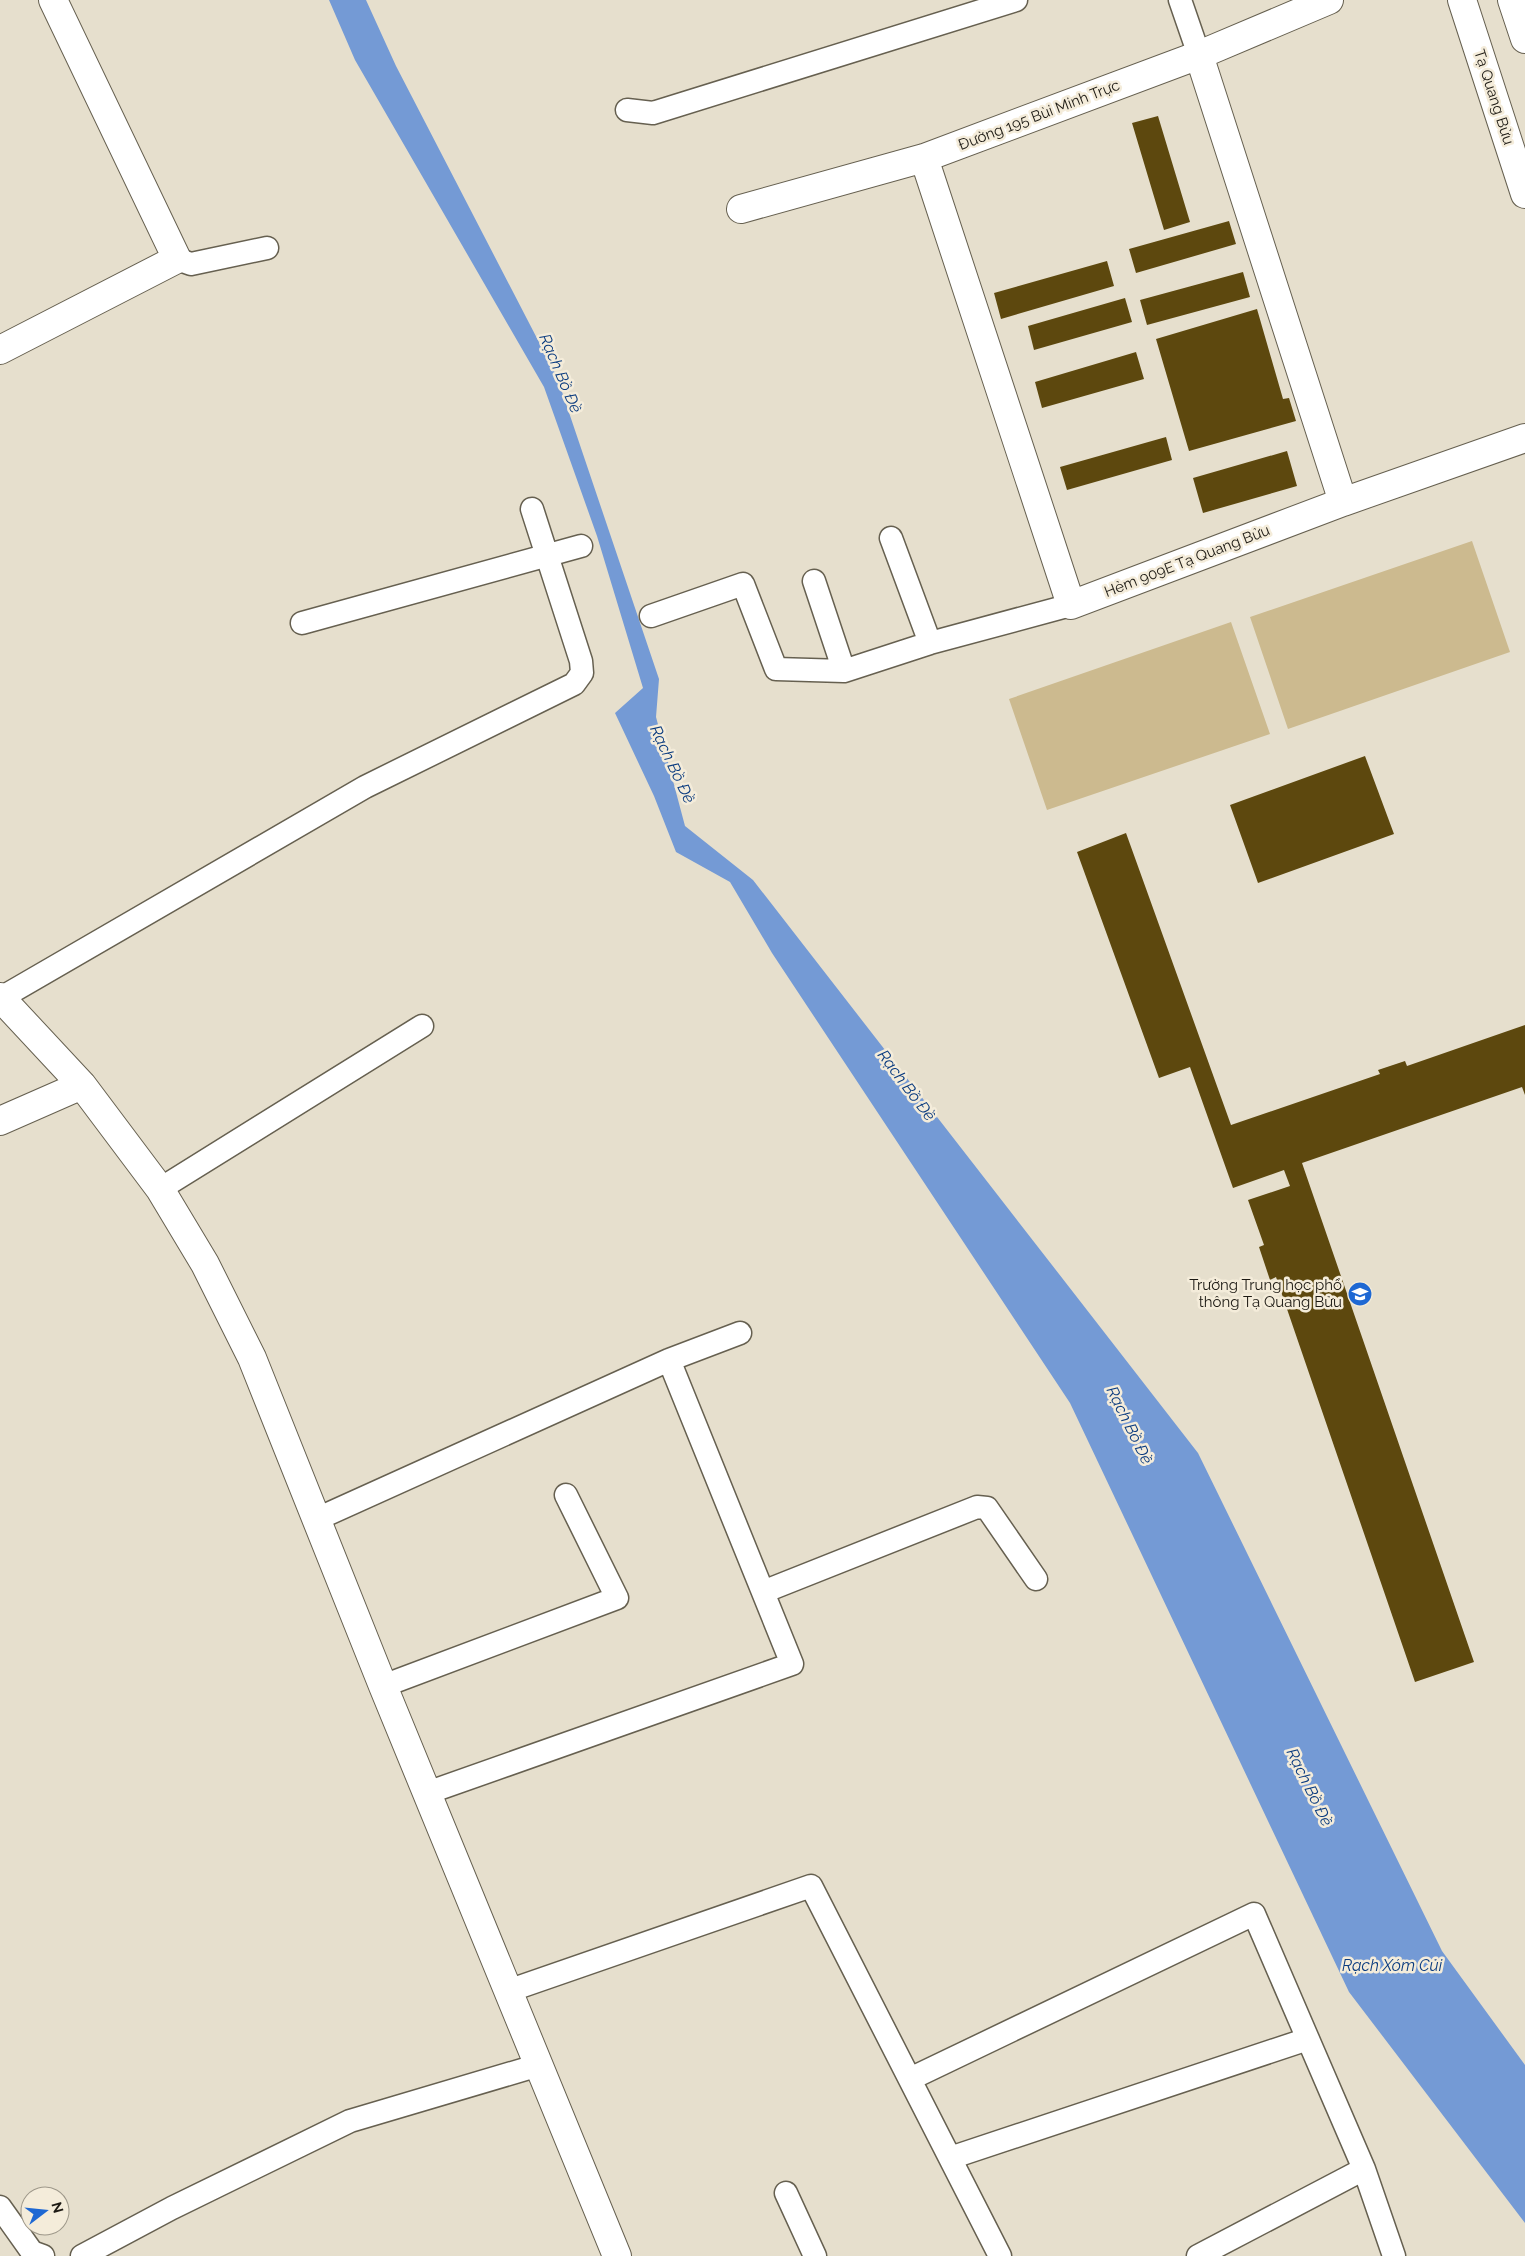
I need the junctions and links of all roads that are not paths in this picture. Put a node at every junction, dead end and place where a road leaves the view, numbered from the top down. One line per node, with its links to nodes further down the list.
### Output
1 (53, 0): 14 (street)
2 (1016, 0): 9 (lane)
3 (1180, 0): 8 (lane)
4 (1329, 0): 8 (street, Đường 195 Bùi Minh Trực)
5 (1462, 0): 11 (street, Tạ Quang Bửu)
6 (1512, 0): 7 (street)
7 (1525, 39)
8 (1199, 55): 10 (street, Đường 195 Bùi Minh Trực); 17 (street)
9 (627, 110)
10 (924, 158): 12 (street, Đường 195 Bùi Minh Trực); 23 (street)
11 (1525, 194)
12 (741, 209)
13 (267, 248): 14 (lane)
14 (177, 259): 15 (street)
15 (0, 350)
16 (1525, 438): 17 (street, Hẻm 909E Tạ Quang Bửu)
17 (1343, 502): 23 (street, Hẻm 909E Tạ Quang Bửu)
18 (532, 509): 21 (lane)
19 (891, 538): 26 (lane)
20 (581, 546): 21 (lane)
21 (546, 557): 25 (lane); 28 (lane)
22 (814, 581): 27 (lane)
23 (1072, 605): 26 (lane, Hẻm 909E Tạ Quang Bửu)
24 (651, 616): 27 (lane, Hẻm 909E Tạ Quang Bửu)
25 (302, 623)
26 (930, 643): 27 (lane, Hẻm 909E Tạ Quang Bửu)
27 (844, 671)
28 (0, 997): 30 (street)
29 (422, 1026): 32 (lane)
30 (82, 1085): 31 (street); 32 (street)
31 (0, 1121)
32 (160, 1189): 36 (street)
33 (740, 1333): 34 (lane)
34 (669, 1360): 36 (lane); 38 (lane)
35 (566, 1495): 39 (lane)
36 (317, 1518): 39 (street)
37 (1036, 1579): 38 (lane)
38 (763, 1592): 40 (lane)
39 (383, 1686): 40 (street)
40 (427, 1792): 41 (street)
41 (508, 1991): 43 (street); 44 (lane)
42 (1308, 2039): 44 (lane); 45 (lane); 46 (lane)
43 (539, 2065): 50 (lane); 51 (street)
44 (910, 2079): 45 (lane)
45 (950, 2158): 53 (lane)
46 (1364, 2168): 54 (lane); 55 (lane)
47 (786, 2194): 52 (lane)
48 (0, 2207): 49 (lane)
49 (43, 2256)
50 (82, 2256)
51 (617, 2256)
52 (815, 2256)
53 (1000, 2256)
54 (1198, 2256)
55 (1394, 2256)

